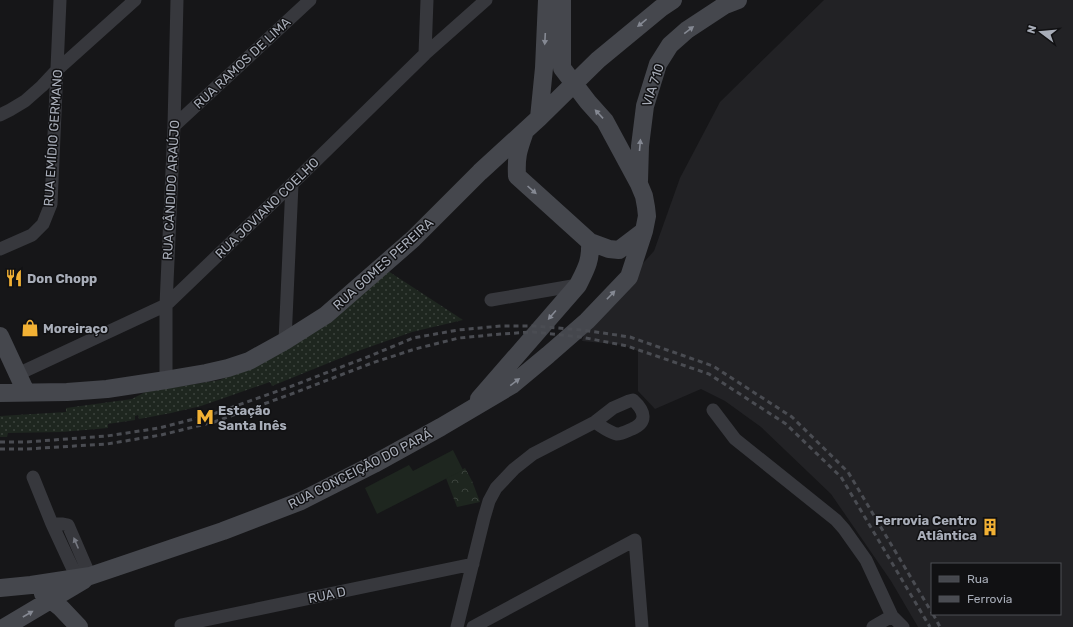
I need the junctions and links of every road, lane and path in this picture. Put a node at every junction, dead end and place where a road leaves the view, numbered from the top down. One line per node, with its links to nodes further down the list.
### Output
1 (60, 0): 12 (street, RUA EMÍDIO GERMANO)
2 (134, 0): 12 (street)
3 (177, 0): 16 (street, RUA CÂNDIDO ARAÚJO)
4 (310, 0): 16 (street, RUA RAMOS DE LIMA)
5 (427, 0): 11 (street)
6 (486, 0): 11 (street, RUA JOVIANO COELHO)
7 (547, 0): 15 (main road, one-way to 15)
8 (562, 0): 13 (main road)
9 (673, 0): 13 (main road, RUA GOMES PEREIRA, one-way to 13)
10 (738, 0): 21 (main road, VIA 710, one-way to 10)
11 (425, 54): 20 (street, RUA JOVIANO COELHO)
12 (57, 70): 14 (street); 24 (street, RUA EMÍDIO GERMANO)
13 (573, 84): 15 (main road, RUA GOMES PEREIRA); 21 (main road, one-way to 13)
14 (0, 115)
15 (539, 118): 17 (main road, RUA GOMES PEREIRA)
16 (174, 126): 27 (street, RUA CÂNDIDO ARAÚJO)
17 (526, 131): 18 (main road, RUA GOMES PEREIRA); 19 (main road)
18 (487, 167): 19 (main road); 29 (main road, RUA GOMES PEREIRA)
19 (517, 176): 23 (main road, one-way to 23)
20 (292, 184): 27 (street, RUA JOVIANO COELHO); 29 (street)
21 (639, 184): 22 (main road)
22 (644, 231): 23 (main road); 35 (main road, RUA CONCEIÇÃO DO PARÁ, one-way to 22)
23 (590, 242): 25 (main road)
24 (0, 249)
25 (578, 285): 26 (street); 35 (main road, one-way to 35)
26 (490, 300)
27 (166, 305): 30 (street, RUA JOVIANO COELHO); 31 (street, RUA CÂNDIDO ARAÚJO)
28 (0, 336): 30 (main road)
29 (285, 341): 31 (main road, RUA GOMES PEREIRA)
30 (18, 374): 32 (main road)
31 (166, 380): 32 (main road, RUA GOMES PEREIRA)
32 (26, 392): 33 (main road, RUA GOMES PEREIRA)
33 (0, 393)
34 (713, 410): 43 (street)
35 (470, 411): 39 (main road, RUA CONCEIÇÃO DO PARÁ)
36 (595, 422): 38 (street)
37 (33, 477): 39 (street)
38 (473, 564): 45 (street, RUA D); 47 (street)
39 (83, 577): 40 (main road, RUA CONCEIÇÃO DO PARÁ); 42 (main road); 44 (main road)
40 (31, 585): 41 (main road, RUA CONCEIÇÃO DO PARÁ); 42 (main road)
41 (0, 588)
42 (51, 600): 44 (main road); 46 (main road, one-way to 42)
43 (892, 621): 50 (street); 51 (street)
44 (76, 623)
45 (181, 626)
46 (5, 627)
47 (457, 627)
48 (473, 627): 49 (street)
49 (642, 627)
50 (873, 627)
51 (903, 627)

